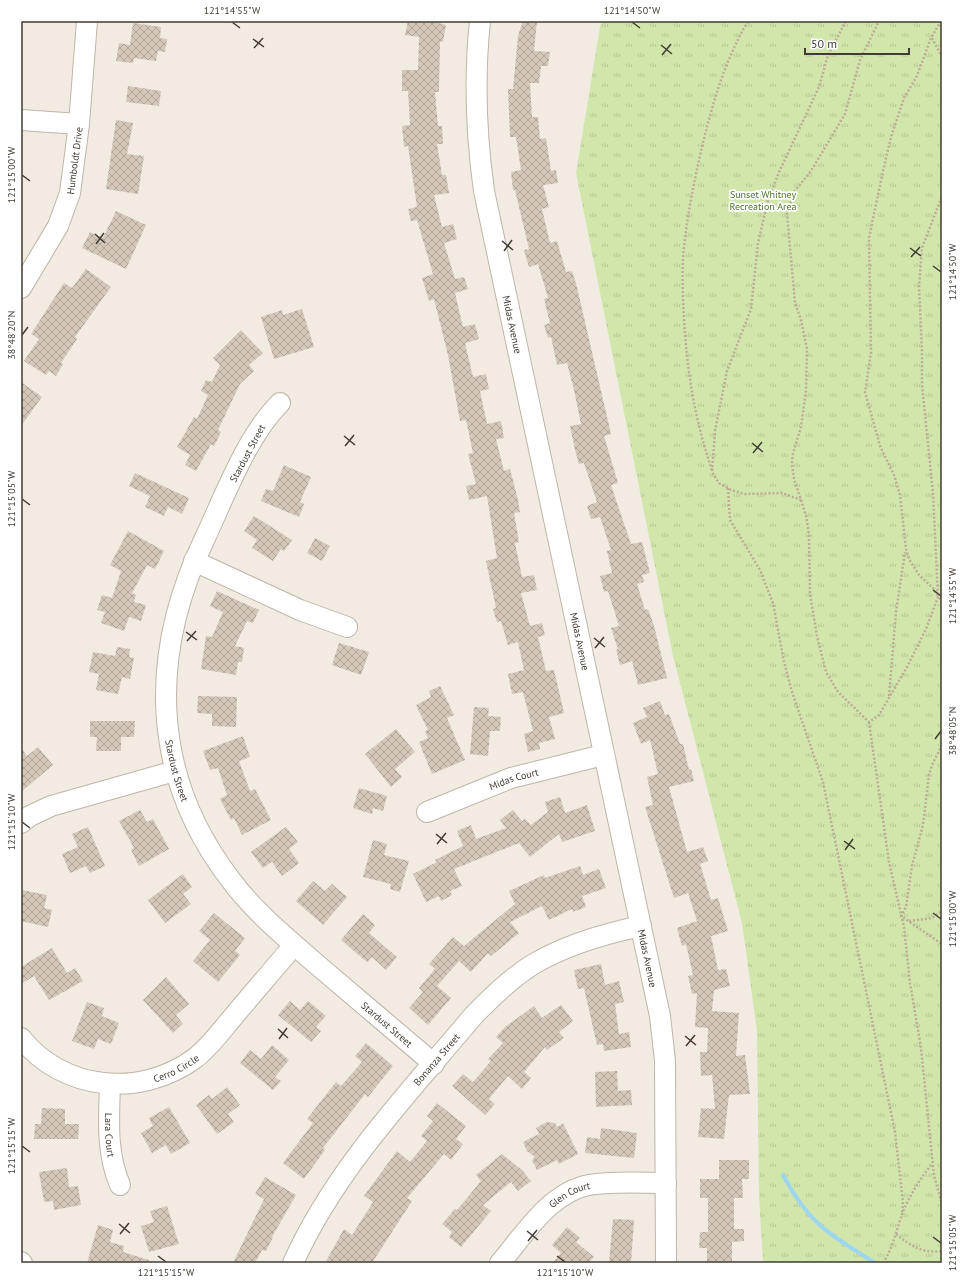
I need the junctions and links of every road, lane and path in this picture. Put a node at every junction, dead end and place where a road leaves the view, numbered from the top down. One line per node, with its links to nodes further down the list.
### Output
1 (87, 21): 10 (street, Humboldt Drive)
2 (480, 21): 25 (street, Midas Avenue)
3 (748, 21): 14 (path)
4 (846, 21): 14 (path)
5 (879, 21): 16 (path)
6 (941, 21): 7 (path)
7 (931, 38): 8 (path); 17 (path)
8 (942, 57)
9 (21, 120): 10 (street)
10 (79, 124): 12 (street, Humboldt Drive)
11 (942, 196): 19 (path)
12 (21, 288)
13 (280, 403): 18 (street, Stardust Street)
14 (712, 472): 15 (path)
15 (728, 488): 16 (path); 42 (path)
16 (800, 500): 23 (path)
17 (906, 550): 19 (path); 22 (path)
18 (194, 560): 21 (street); 26 (street, Stardust Street)
19 (938, 597): 20 (path); 22 (path)
20 (942, 602)
21 (347, 627)
22 (889, 698): 23 (path)
23 (869, 722): 30 (path)
24 (942, 746): 30 (path)
25 (603, 755): 27 (street, Midas Court); 32 (street, Midas Avenue)
26 (175, 771): 28 (street); 34 (street, Stardust Street)
27 (428, 812)
28 (21, 823)
29 (942, 911): 31 (path)
30 (902, 916): 31 (path); 38 (path)
31 (909, 921): 33 (path)
32 (641, 926): 36 (street, Bonanza Street); 39 (street, Midas Avenue)
33 (942, 944)
34 (294, 945): 36 (street, Stardust Street); 37 (street, Cerro Circle)
35 (21, 1038): 37 (street, Cerro Circle)
36 (434, 1064): 45 (street, Bonanza Street)
37 (110, 1084): 40 (street, Lara Court)
38 (933, 1164): 41 (path); 42 (path)
39 (666, 1183): 46 (street, Glen Court); 47 (street, Midas Avenue)
40 (120, 1185)
41 (942, 1204)
42 (902, 1215): 43 (path)
43 (896, 1234): 44 (path); 48 (path)
44 (942, 1252)
45 (293, 1263)
46 (500, 1263)
47 (666, 1263)
48 (883, 1263)

